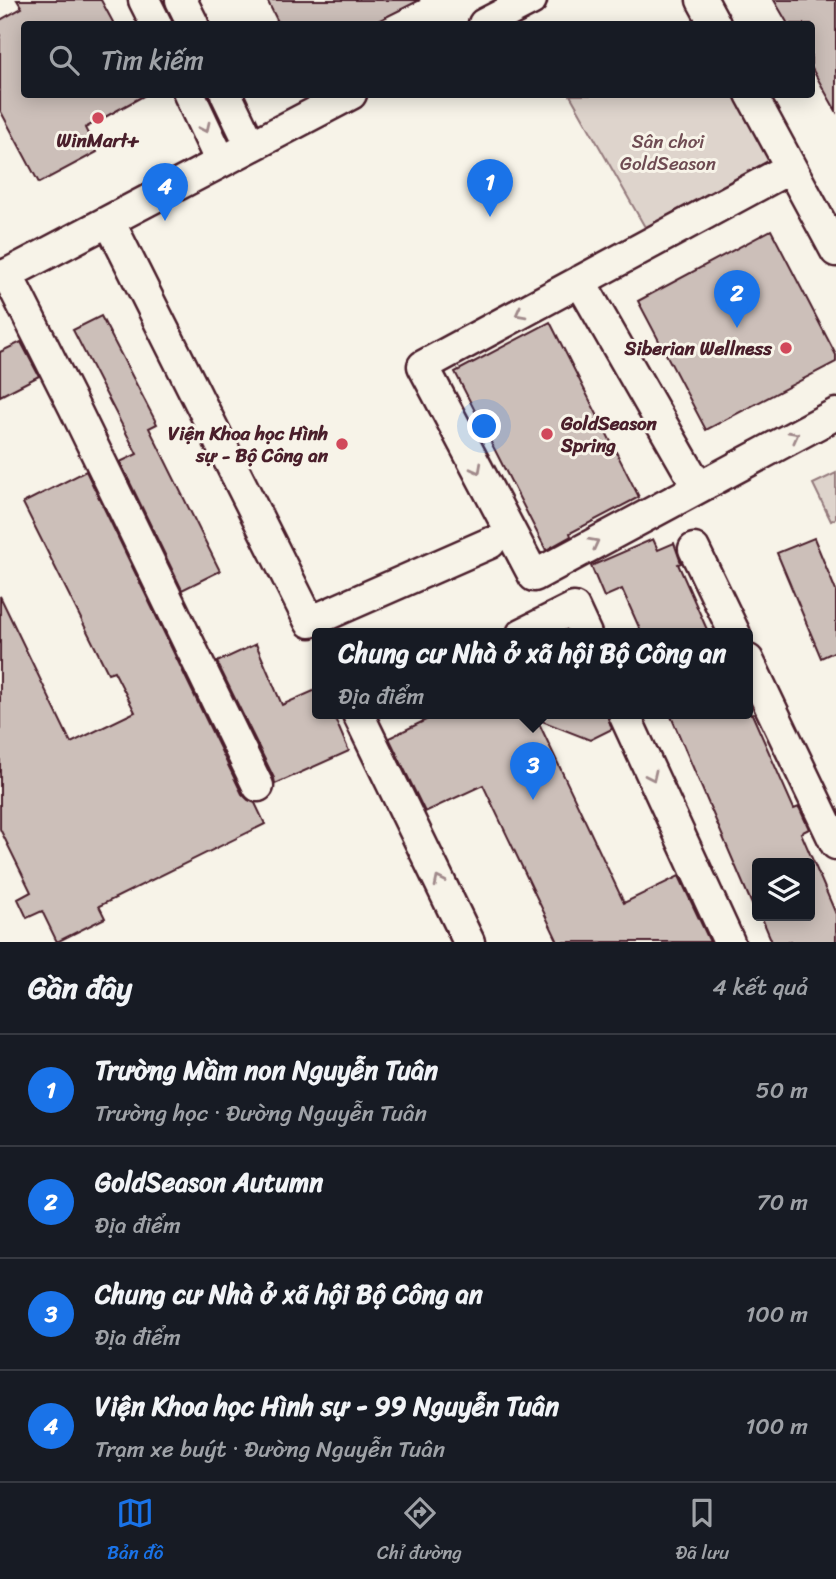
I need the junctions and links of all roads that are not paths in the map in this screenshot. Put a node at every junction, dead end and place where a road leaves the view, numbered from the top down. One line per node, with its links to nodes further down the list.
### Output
1 (145, 0): 5 (street)
2 (181, 0): 6 (street)
3 (531, 0): 7 (street)
4 (702, 0): 8 (street)
5 (155, 21)
6 (192, 21)
7 (490, 21)
8 (713, 21)
9 (192, 98): 14 (street, one-way to 14)
10 (228, 98): 13 (street)
11 (343, 98): 13 (street)
12 (753, 98): 15 (street)
13 (251, 146): 14 (street)
14 (222, 162): 16 (street)
15 (790, 168): 17 (street); 19 (street)
16 (108, 221): 18 (street); 22 (street)
17 (836, 251)
18 (4, 276): 30 (street)
19 (580, 281): 21 (street); 21 (street, one-way to 21)
20 (836, 414): 21 (street, one-way to 20)
21 (698, 487)
22 (490, 542)
23 (694, 549): 26 (street)
24 (534, 628): 25 (street)
25 (583, 628)
26 (732, 628)
27 (753, 670): 31 (street)
28 (360, 719): 32 (street, one-way to 28)
29 (626, 719): 33 (street, one-way to 33)
30 (258, 786)
31 (836, 844)
32 (469, 942)
33 (729, 942)

